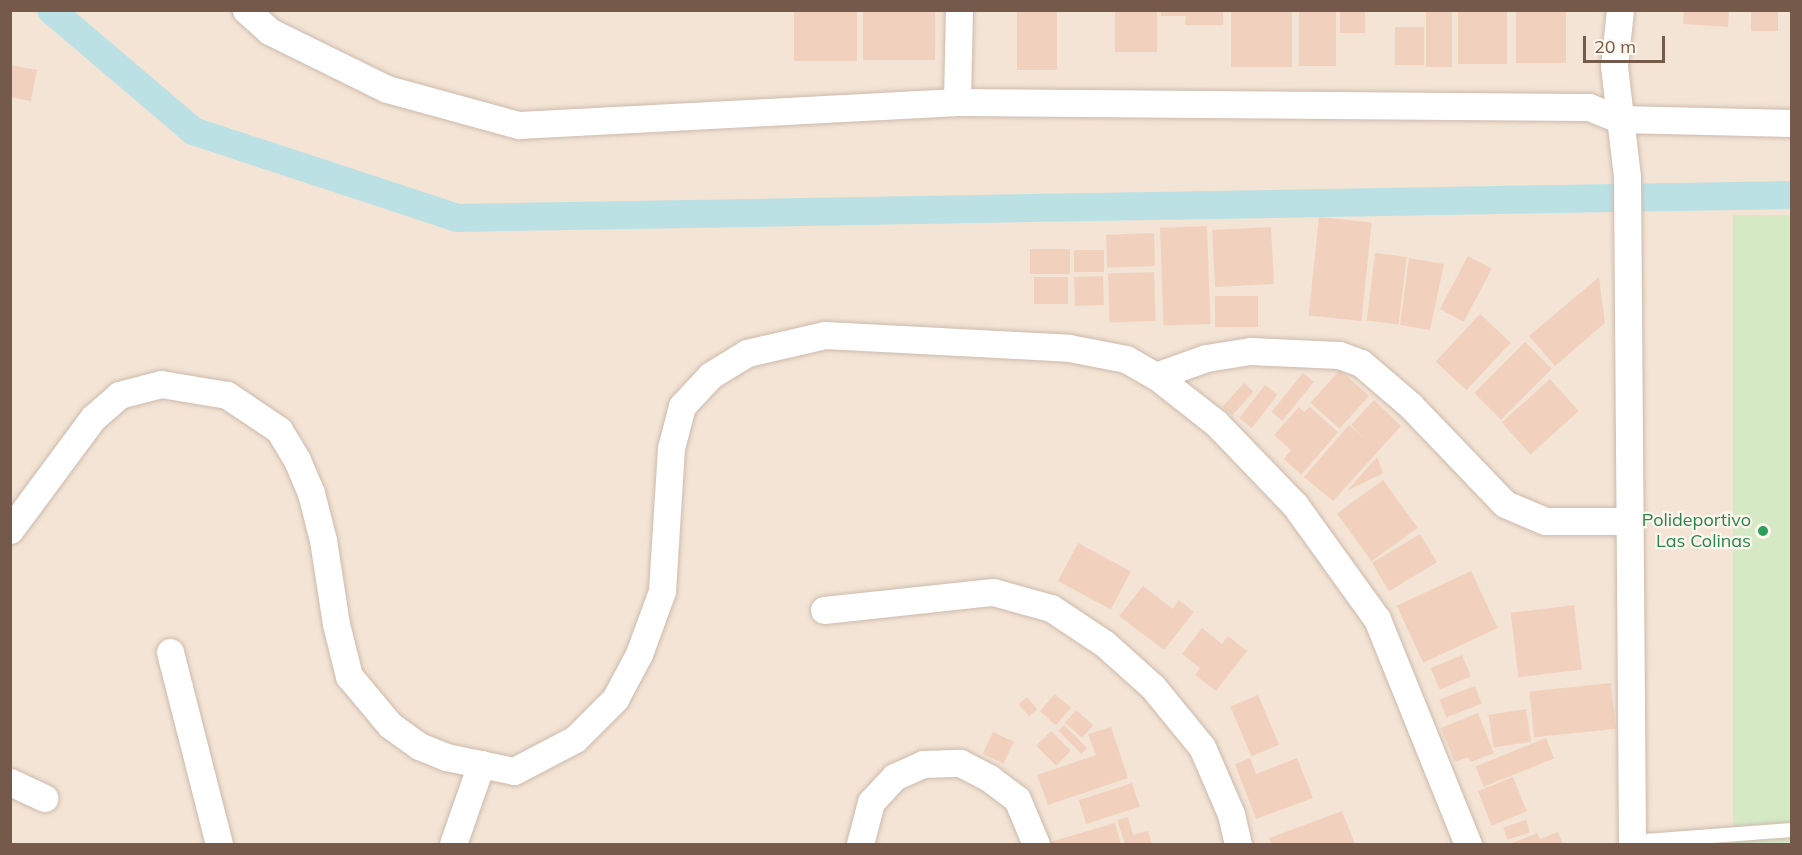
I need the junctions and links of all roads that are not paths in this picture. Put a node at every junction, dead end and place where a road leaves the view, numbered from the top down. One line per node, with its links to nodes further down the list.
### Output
1 (246, 10): 4 (street)
2 (959, 10): 4 (street)
3 (1620, 10): 5 (street)
4 (957, 102): 5 (street)
5 (1619, 119): 6 (street); 8 (street)
6 (1791, 123)
7 (1156, 376): 8 (street); 12 (street); 22 (street)
8 (1630, 521): 16 (street)
9 (10, 530): 12 (street)
10 (824, 610): 21 (street)
11 (170, 652): 17 (street)
12 (480, 764): 18 (street)
13 (10, 782): 14 (street)
14 (44, 798)
15 (1791, 830): 16 (lane)
16 (1632, 843)
17 (219, 844)
18 (453, 844)
19 (860, 844): 20 (street)
20 (1036, 844)
21 (1238, 844)
22 (1468, 844)

